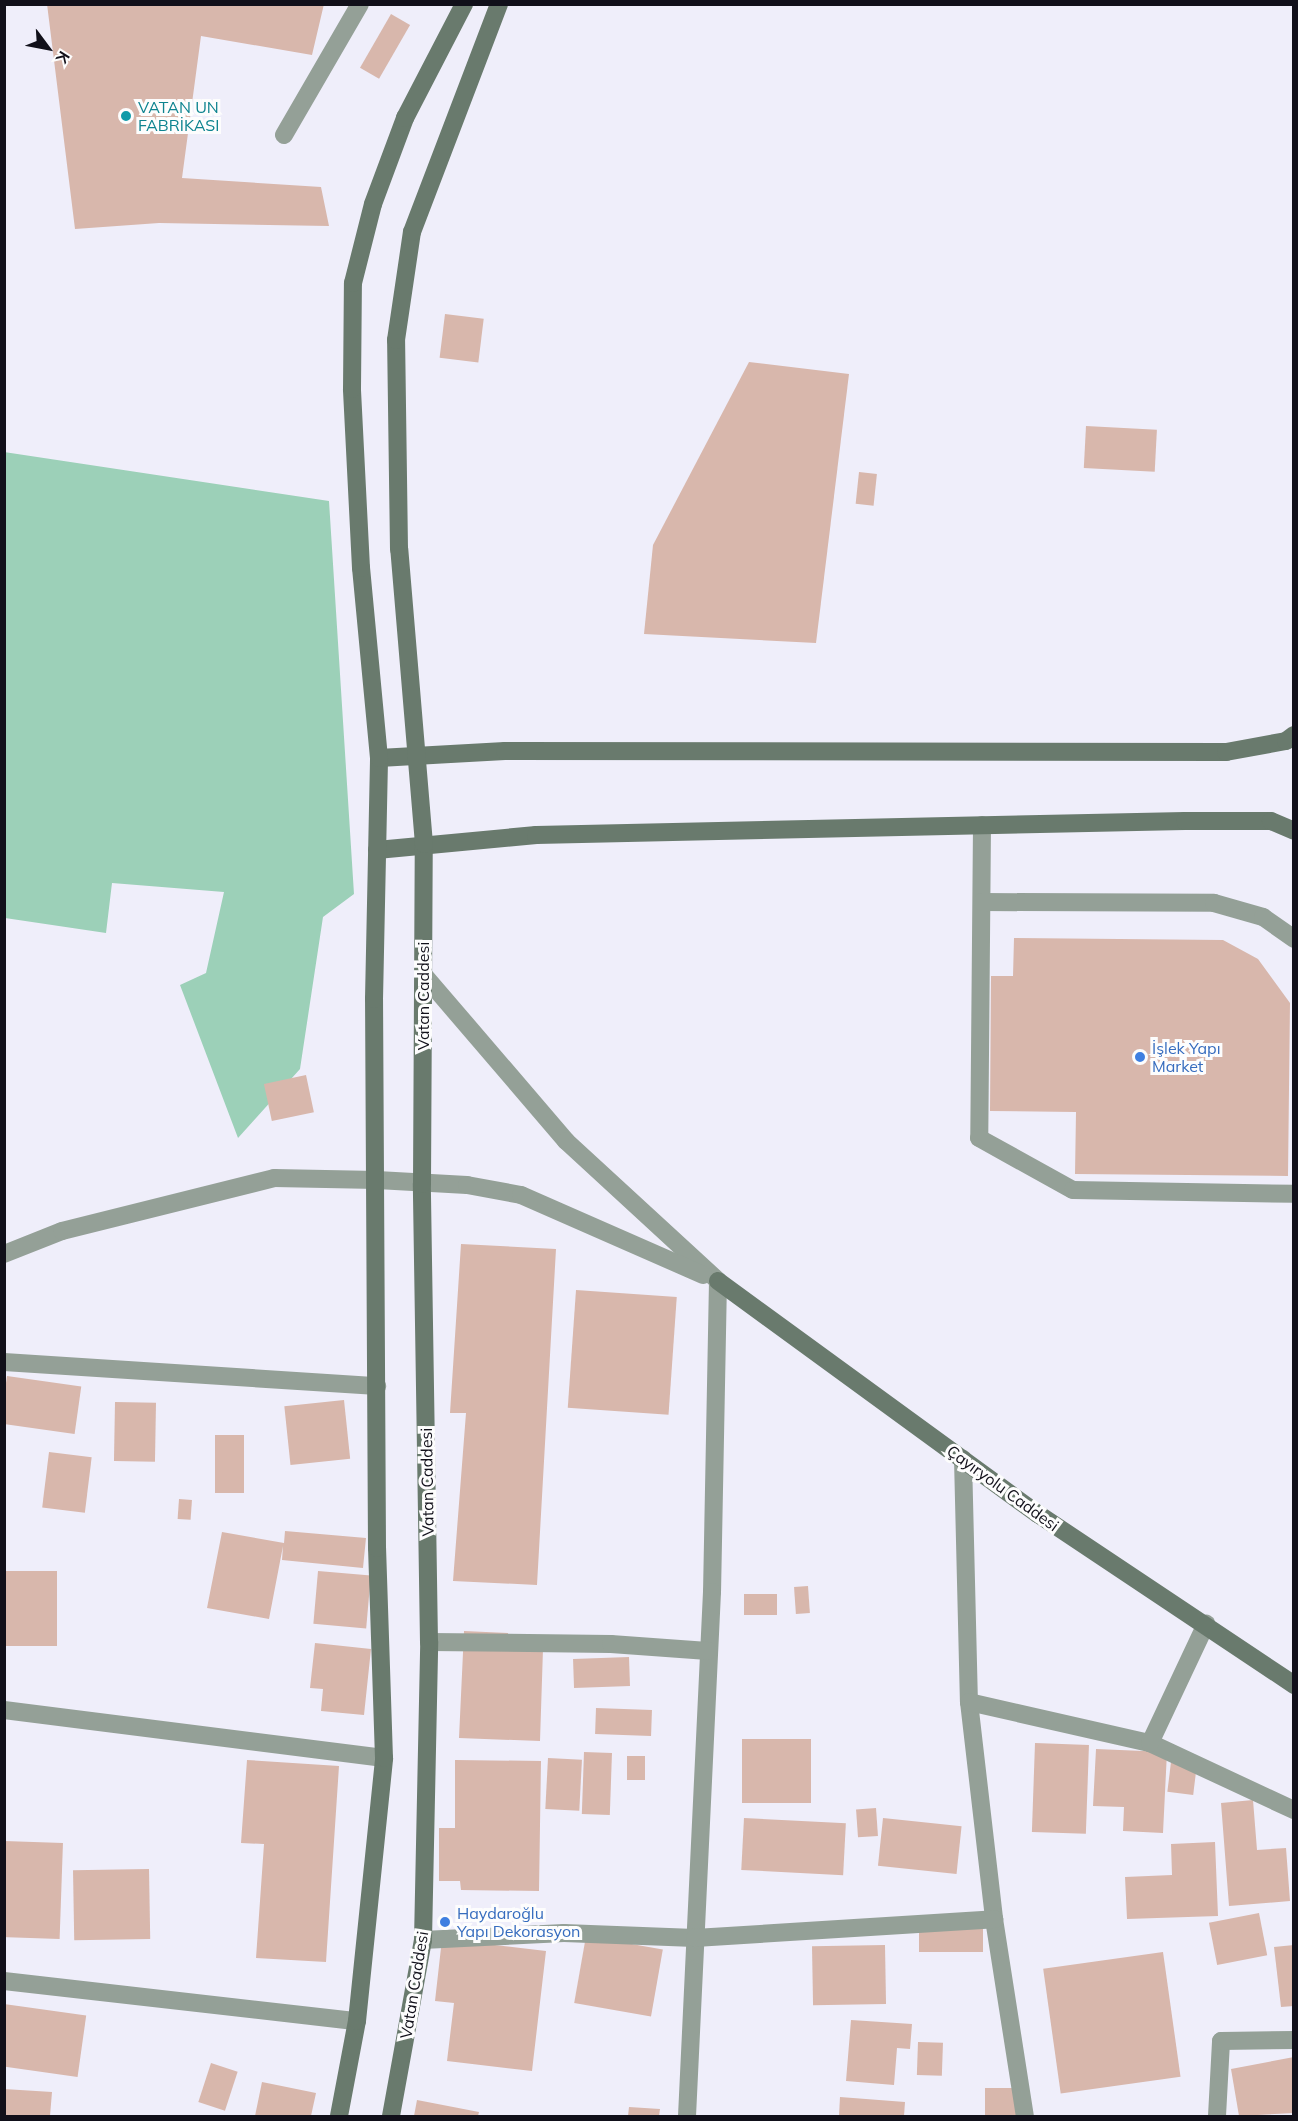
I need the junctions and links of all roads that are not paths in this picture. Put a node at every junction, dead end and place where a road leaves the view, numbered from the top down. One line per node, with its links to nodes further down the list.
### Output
1 (360, 4): 4 (street)
2 (464, 4): 7 (main road)
3 (499, 4): 6 (main road, Vatan Caddesi)
4 (284, 135)
5 (1293, 735): 6 (main road)
6 (416, 756): 7 (main road); 10 (main road, Vatan Caddesi)
7 (379, 758): 11 (main road)
8 (982, 825): 9 (main road); 10 (main road); 12 (street)
9 (1293, 831)
10 (424, 844): 11 (main road); 14 (main road, Vatan Caddesi)
11 (376, 850): 15 (main road)
12 (982, 902): 13 (street); 17 (street)
13 (1293, 939)
14 (423, 974): 16 (main road, Vatan Caddesi); 19 (street)
15 (377, 1179): 16 (street); 18 (street); 21 (main road)
16 (422, 1184): 19 (street); 24 (main road, Vatan Caddesi)
17 (1293, 1194)
18 (4, 1254)
19 (718, 1281): 22 (main road, Çayıryolu Caddesi); 25 (street)
20 (4, 1362): 21 (street)
21 (377, 1386): 30 (main road)
22 (963, 1459): 23 (main road, Çayıryolu Caddesi); 27 (street)
23 (1206, 1624): 26 (main road, Çayıryolu Caddesi); 29 (street)
24 (429, 1642): 25 (street); 34 (main road, Vatan Caddesi)
25 (708, 1651): 33 (street)
26 (1293, 1685)
27 (969, 1702): 29 (street); 32 (street)
28 (4, 1710): 30 (street)
29 (1150, 1743): 31 (street)
30 (384, 1758): 36 (main road)
31 (1293, 1810)
32 (994, 1919): 33 (street); 41 (street)
33 (695, 1938): 34 (street); 40 (street)
34 (423, 1940): 39 (main road, Vatan Caddesi)
35 (4, 1981): 36 (street)
36 (357, 2021): 38 (main road)
37 (1293, 2040): 42 (street)
38 (339, 2116)
39 (391, 2116)
40 (687, 2116)
41 (1025, 2116)
42 (1217, 2116)

